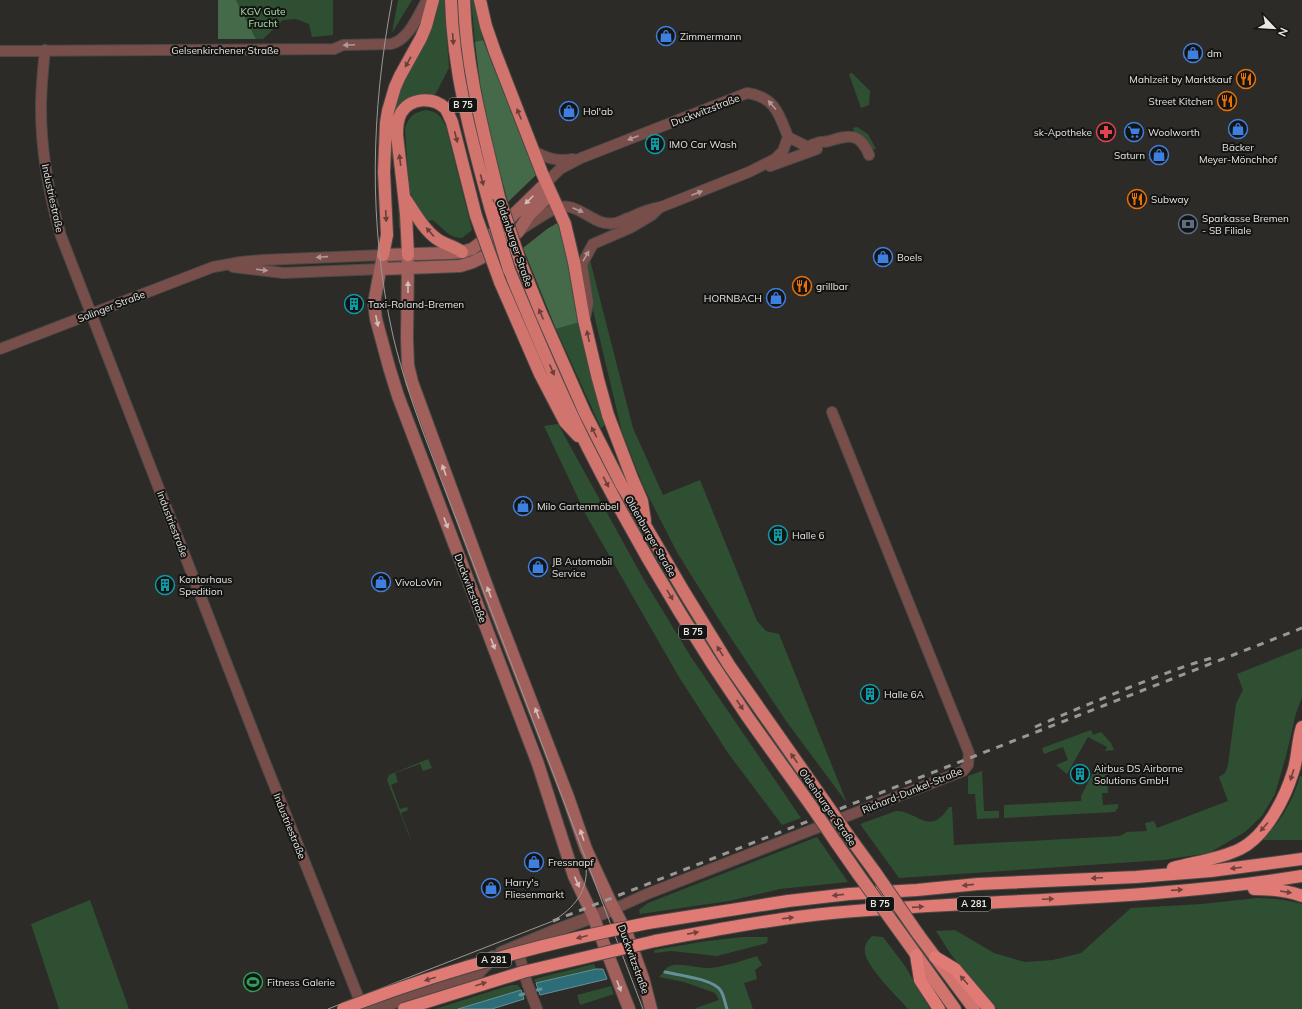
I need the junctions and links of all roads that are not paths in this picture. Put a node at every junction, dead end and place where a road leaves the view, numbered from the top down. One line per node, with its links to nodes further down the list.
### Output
1 (427, 0): 6 (street, Gelsenkirchener Straße, one-way to 6)
2 (433, 0): 20 (highway, one-way to 20)
3 (451, 0): 29 (highway, Oldenburger Straße / B 75, one-way to 29, bridge)
4 (464, 0): 30 (highway, Oldenburger Straße / B 75, one-way to 4, bridge)
5 (480, 0): 10 (highway, one-way to 5)
6 (45, 50): 7 (street, Gelsenkirchener Straße); 25 (street, Industriestraße)
7 (0, 51)
8 (788, 137): 9 (street); 12 (street, Duckwitzstraße, one-way to 12); 13 (street)
9 (827, 142): 11 (street); 13 (street)
10 (533, 150): 12 (street, Duckwitzstraße); 14 (highway)
11 (869, 155)
12 (581, 158): 14 (street, Duckwitzstraße)
13 (749, 172): 16 (street, one-way to 13)
14 (548, 188): 17 (highway); 18 (main road, Duckwitzstraße); 19 (main road, Duckwitzstraße, one-way to 19)
15 (405, 199): 19 (highway, one-way to 15); 21 (highway); 29 (highway, one-way to 29, bridge)
16 (661, 207): 17 (street, one-way to 16); 26 (street, one-way to 16)
17 (557, 208): 18 (street, Duckwitzstraße); 26 (highway)
18 (518, 232): 24 (main road, Duckwitzstraße)
19 (462, 252): 21 (main road, Duckwitzstraße)
20 (383, 255): 21 (main road, Solinger Straße); 22 (street, Solinger Straße, one-way to 22); 23 (main road, Duckwitzstraße)
21 (408, 255): 24 (main road, Duckwitzstraße)
22 (223, 266): 23 (street, Solinger Straße, one-way to 23); 25 (street, Solinger Straße)
23 (381, 268): 24 (main road, Solinger Straße); 38 (main road, Duckwitzstraße, one-way to 38)
24 (408, 269): 37 (main road, Duckwitzstraße, one-way to 24)
25 (91, 314): 27 (street, Solinger Straße); 43 (street, Industriestraße)
26 (584, 320): 30 (highway, one-way to 26)
27 (0, 349)
28 (832, 412): 37 (street, Richard-Dunkel-Straße)
29 (588, 448): 40 (highway, Oldenburger Straße / B 75, one-way to 40, bridge)
30 (646, 528): 41 (highway, Oldenburger Straße / B 75, one-way to 30, bridge)
31 (1302, 727): 33 (highway, one-way to 33)
32 (1302, 859): 33 (highway, A 281, one-way to 33)
33 (1136, 876): 42 (highway, A 281, one-way to 42, bridge)
34 (1302, 876): 35 (highway, A 281)
35 (1198, 889): 36 (highway, one-way to 36); 45 (highway, A 281, one-way to 35, bridge)
36 (1302, 896)
37 (614, 909): 38 (street); 48 (main road, Duckwitzstraße)
38 (593, 916): 39 (street); 47 (main road, Duckwitzstraße, one-way to 47)
39 (517, 947): 44 (street); 46 (street)
40 (916, 955): 49 (highway); 50 (highway, Oldenburger Straße / B 75)
41 (934, 957): 51 (highway, Oldenburger Straße / B 75); 52 (highway, one-way to 41)
42 (343, 1009)
43 (363, 1009)
44 (374, 1009)
45 (404, 1009)
46 (537, 1009)
47 (629, 1009)
48 (651, 1009)
49 (939, 1009)
50 (956, 1009)
51 (974, 1009)
52 (989, 1009)

